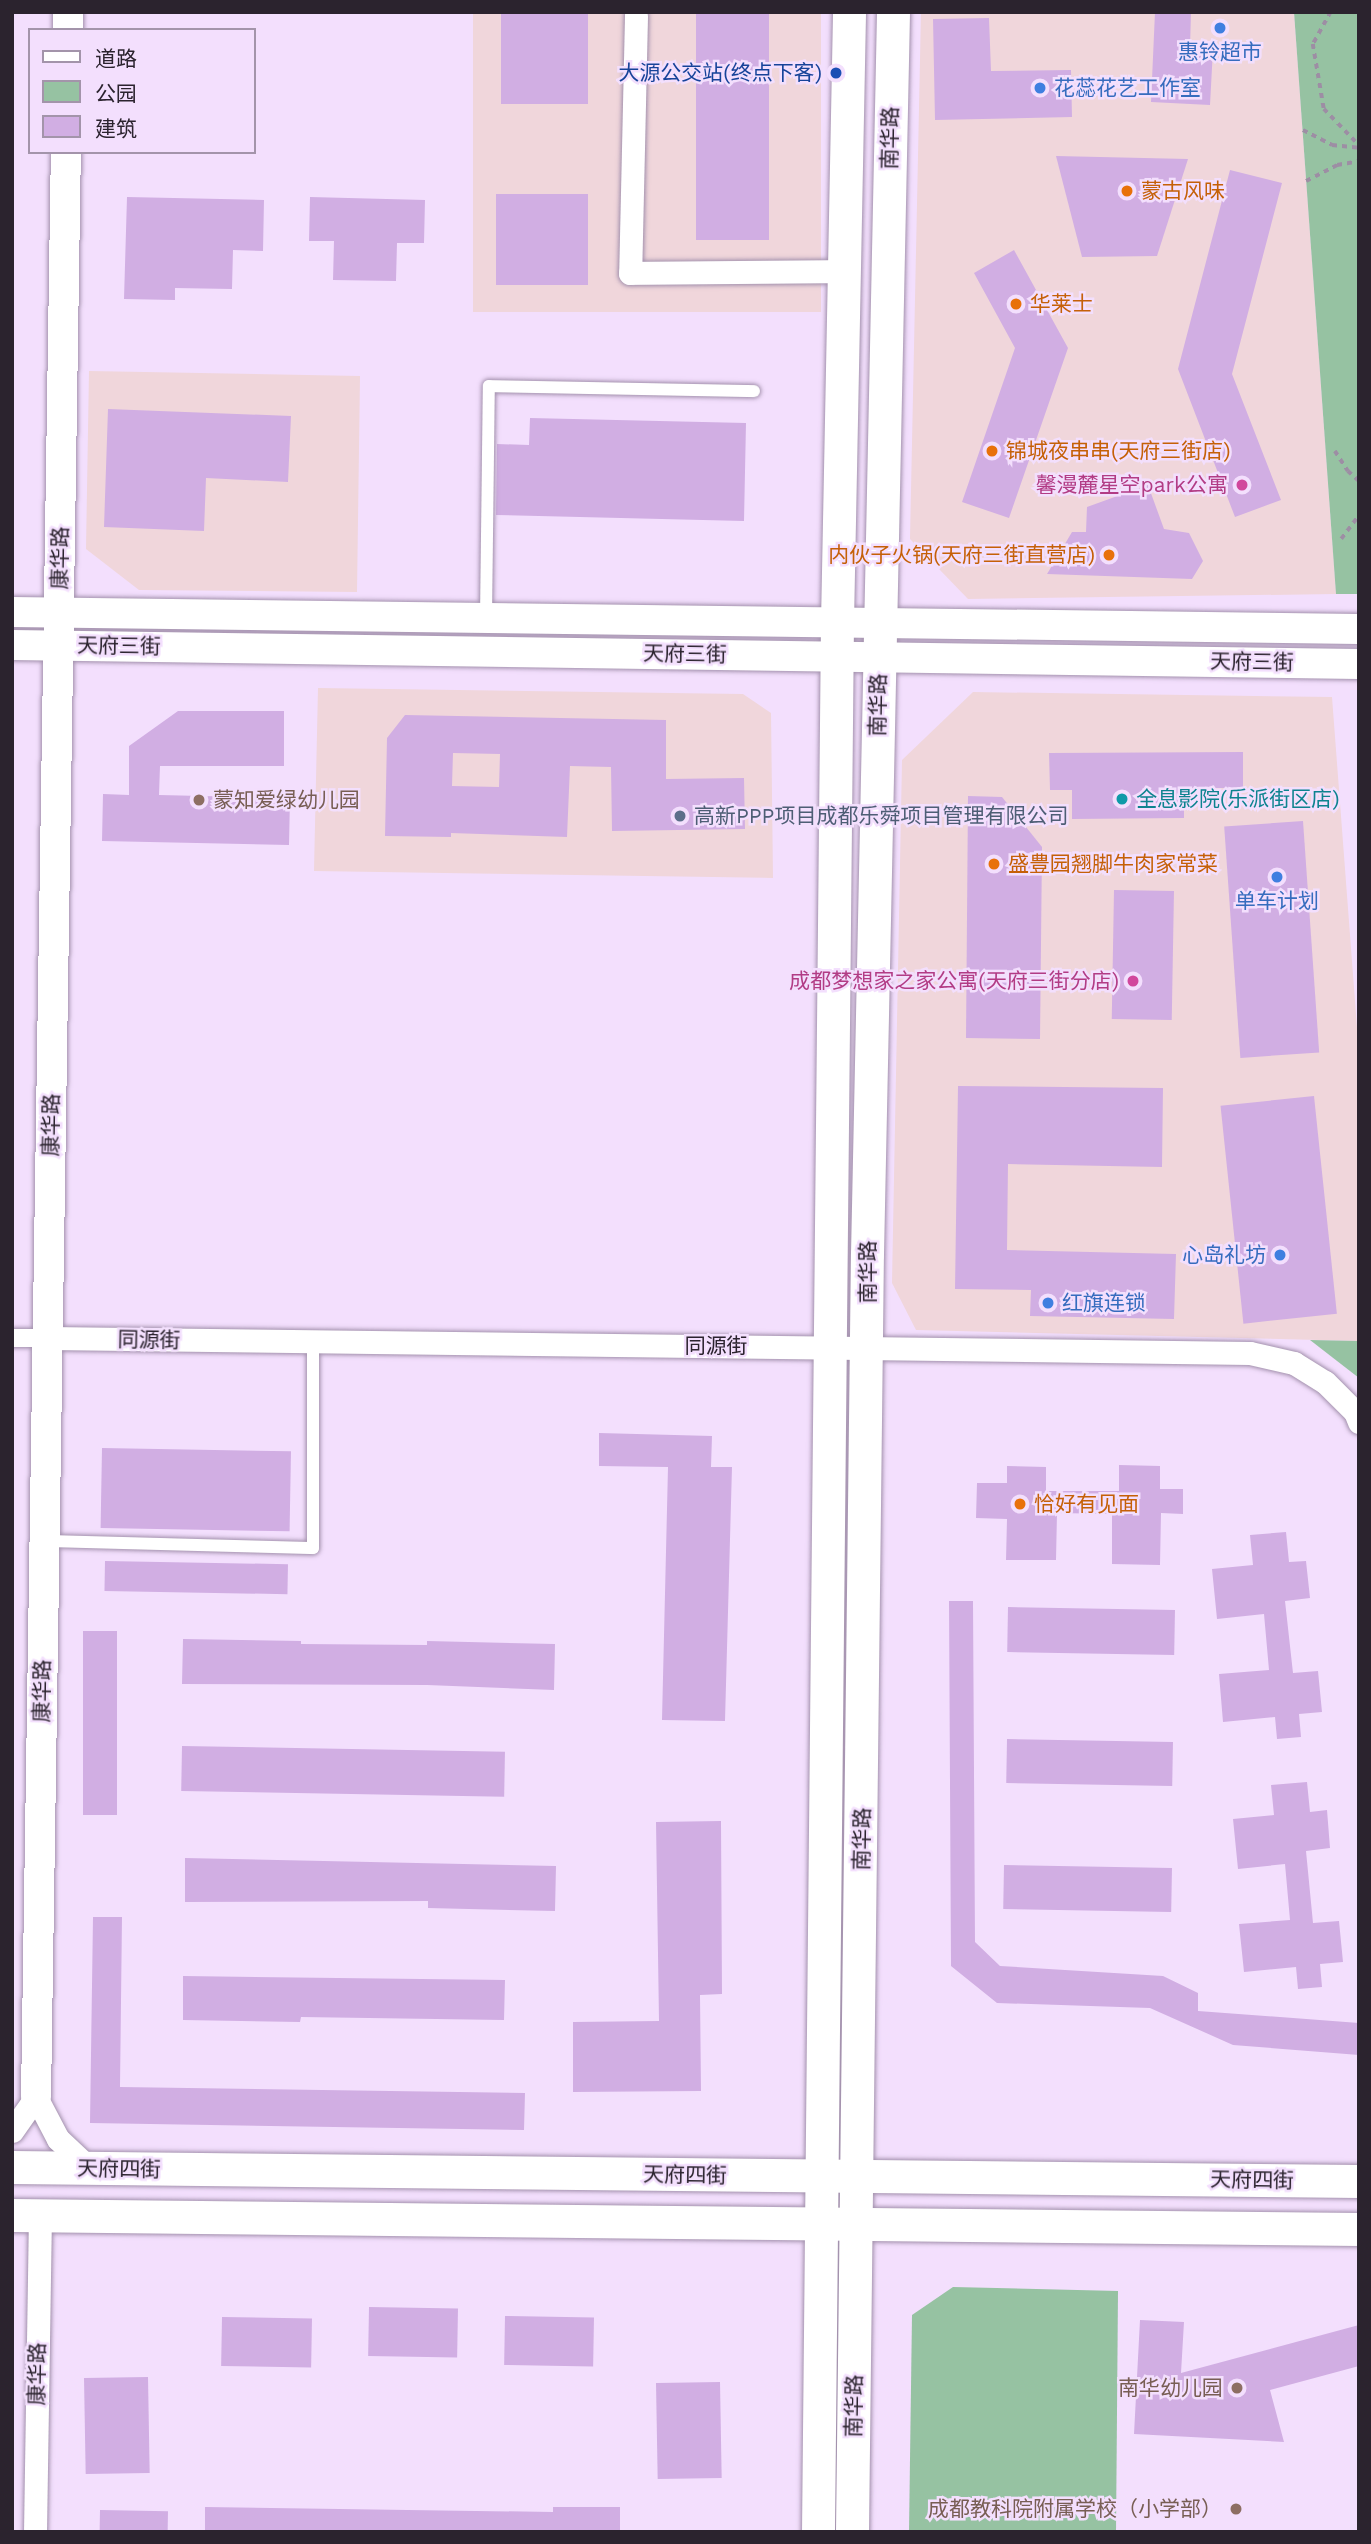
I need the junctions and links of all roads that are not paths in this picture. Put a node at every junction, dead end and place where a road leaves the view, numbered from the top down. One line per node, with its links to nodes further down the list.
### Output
1 (849, 12): 5 (main road, 南华路)
2 (892, 12): 11 (main road, 南华路)
3 (636, 16): 5 (street)
4 (66, 154): 8 (street, 康华路)
5 (845, 271): 10 (main road, 南华路)
6 (754, 391): 9 (lane)
7 (12, 612): 8 (street, 天府三街)
8 (59, 612): 9 (street, 天府三街); 14 (street, 康华路)
9 (486, 618): 10 (street, 天府三街)
10 (837, 622): 11 (street, 天府三街); 15 (main road, 南华路)
11 (880, 623): 12 (street, 天府三街); 16 (main road, 南华路)
12 (1359, 629)
13 (12, 645): 14 (street, 天府三街)
14 (59, 646): 15 (street, 天府三街); 19 (street, 康华路)
15 (838, 656): 16 (street, 天府三街); 21 (main road, 南华路)
16 (879, 657): 17 (street, 天府三街); 22 (main road, 南华路)
17 (1359, 664)
18 (12, 1338): 19 (street)
19 (48, 1338): 20 (street, 同源街); 24 (street, 康华路)
20 (313, 1344): 21 (street, 同源街); 24 (lane)
21 (830, 1346): 22 (street, 同源街); 29 (main road, 南华路)
22 (867, 1346): 23 (street, 同源街); 30 (main road, 南华路)
23 (1359, 1422)
24 (45, 1541): 25 (street, 康华路)
25 (36, 2097): 26 (street); 28 (street)
26 (12, 2131)
27 (12, 2168): 28 (main road, 天府四街)
28 (89, 2168): 29 (main road, 天府四街)
29 (824, 2176): 30 (main road, 天府四街); 33 (main road, 南华路)
30 (858, 2176): 31 (main road, 天府四街); 34 (main road, 南华路)
31 (1359, 2181)
32 (26, 2216): 33 (main road); 36 (street, 康华路)
33 (823, 2224): 34 (main road); 37 (main road, 南华路)
34 (857, 2224): 35 (main road); 38 (main road, 南华路)
35 (1359, 2229)
36 (35, 2532)
37 (818, 2532)
38 (852, 2532)

